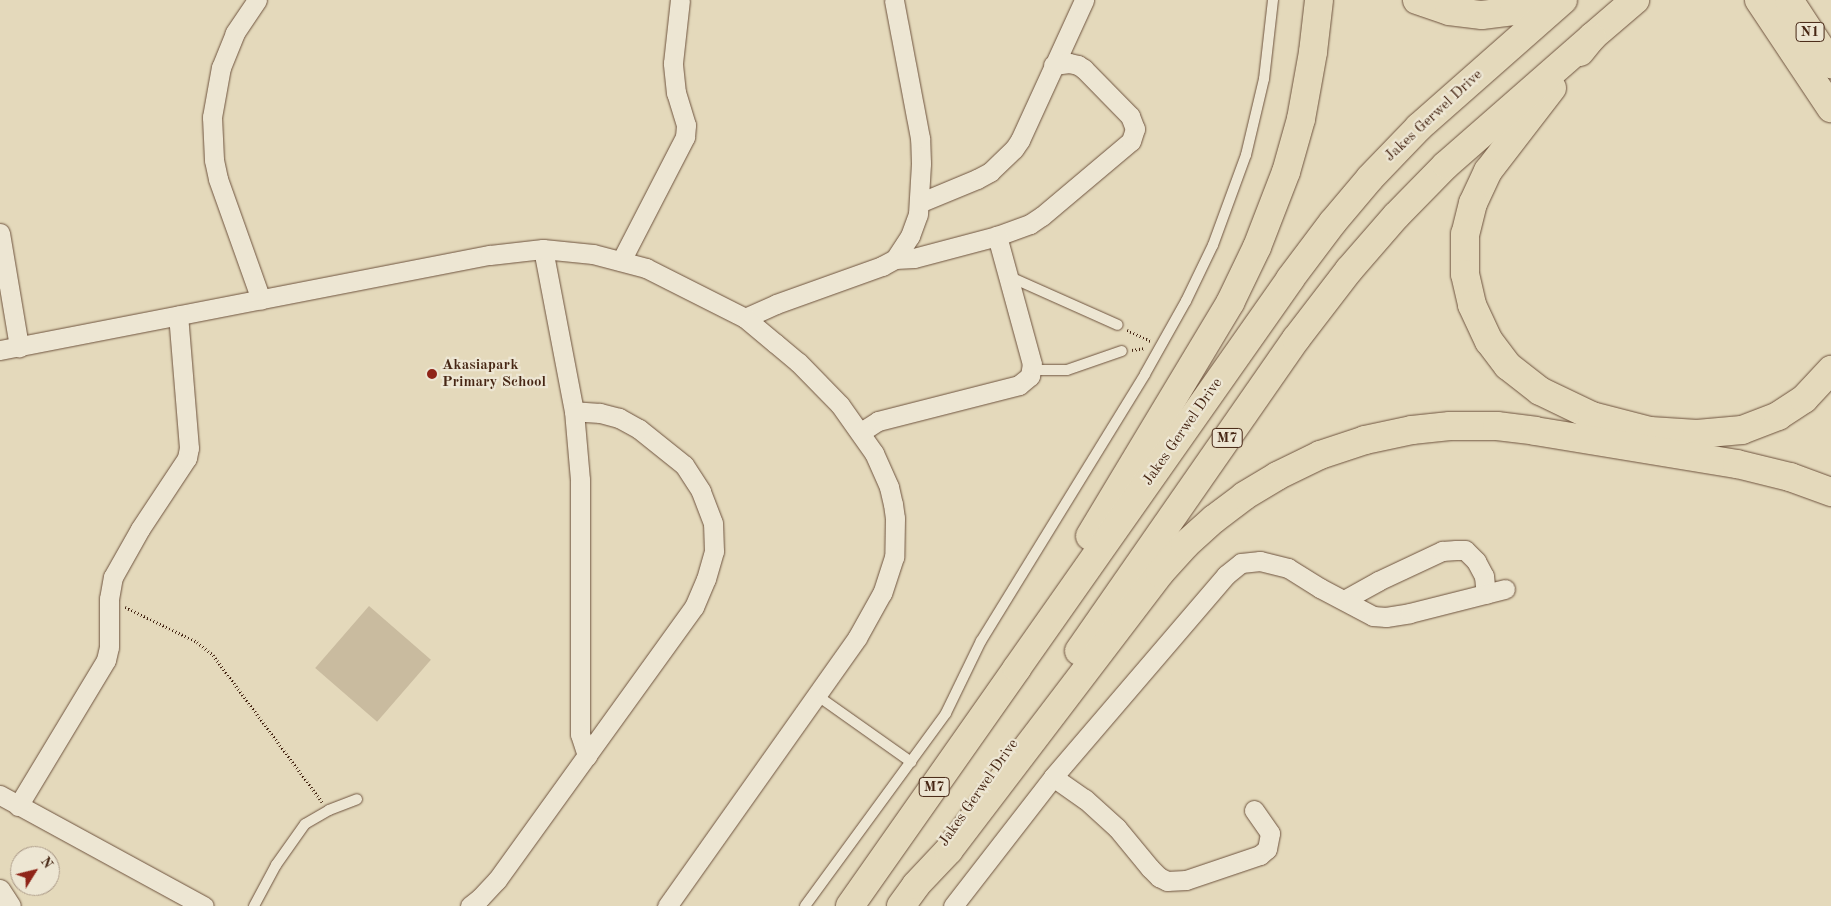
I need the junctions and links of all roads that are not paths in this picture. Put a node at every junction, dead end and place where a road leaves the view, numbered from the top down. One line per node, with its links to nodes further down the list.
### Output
1 (257, 0): 26 (street)
2 (680, 0): 24 (street)
3 (894, 0): 19 (street)
4 (1084, 0): 14 (street)
5 (1274, 0): 43 (lane)
6 (1319, 0): 40 (highway)
7 (1417, 0): 8 (highway)
8 (1542, 0)
9 (1563, 0): 40 (highway, Jakes Gerwel Drive / M7)
10 (1635, 0): 13 (highway)
11 (1760, 0): 18 (highway)
12 (1788, 0): 15 (highway, N1)
13 (1592, 37): 33 (highway); 50 (highway, Jakes Gerwel Drive / M7)
14 (1064, 38): 16 (street); 17 (street)
15 (1831, 64)
16 (1053, 65): 17 (street); 19 (street)
17 (1078, 65): 21 (street)
18 (1828, 106)
19 (919, 203): 23 (street)
20 (0, 233): 30 (street)
21 (997, 236): 23 (street); 25 (street)
22 (543, 249): 24 (street); 26 (street); 34 (street)
23 (895, 259): 28 (street)
24 (621, 261): 28 (street)
25 (1008, 276): 29 (lane); 32 (street)
26 (261, 300): 27 (street)
27 (178, 316): 30 (street); 47 (street)
28 (745, 318): 35 (street)
29 (1118, 325)
30 (6, 350)
31 (1122, 351): 32 (lane)
32 (1032, 370): 35 (street)
33 (1831, 370)
34 (574, 411): 42 (street); 42 (street)
35 (861, 432): 41 (street)
36 (1831, 492): 50 (highway)
37 (1505, 589): 38 (street)
38 (1486, 594): 39 (street); 39 (street)
39 (1344, 600): 44 (street)
40 (1017, 668): 57 (highway, Jakes Gerwel Drive / M7)
41 (815, 694): 43 (lane); 55 (street)
42 (588, 756): 54 (street)
43 (911, 762): 56 (lane)
44 (1053, 777): 48 (street); 58 (street)
45 (0, 795): 47 (street)
46 (357, 798): 53 (lane)
47 (18, 806): 52 (street)
48 (1254, 810)
49 (0, 888): 51 (street)
50 (908, 895)
51 (10, 906)
52 (204, 906)
53 (254, 906)
54 (470, 906)
55 (667, 906)
56 (804, 906)
57 (850, 906)
58 (953, 906)

